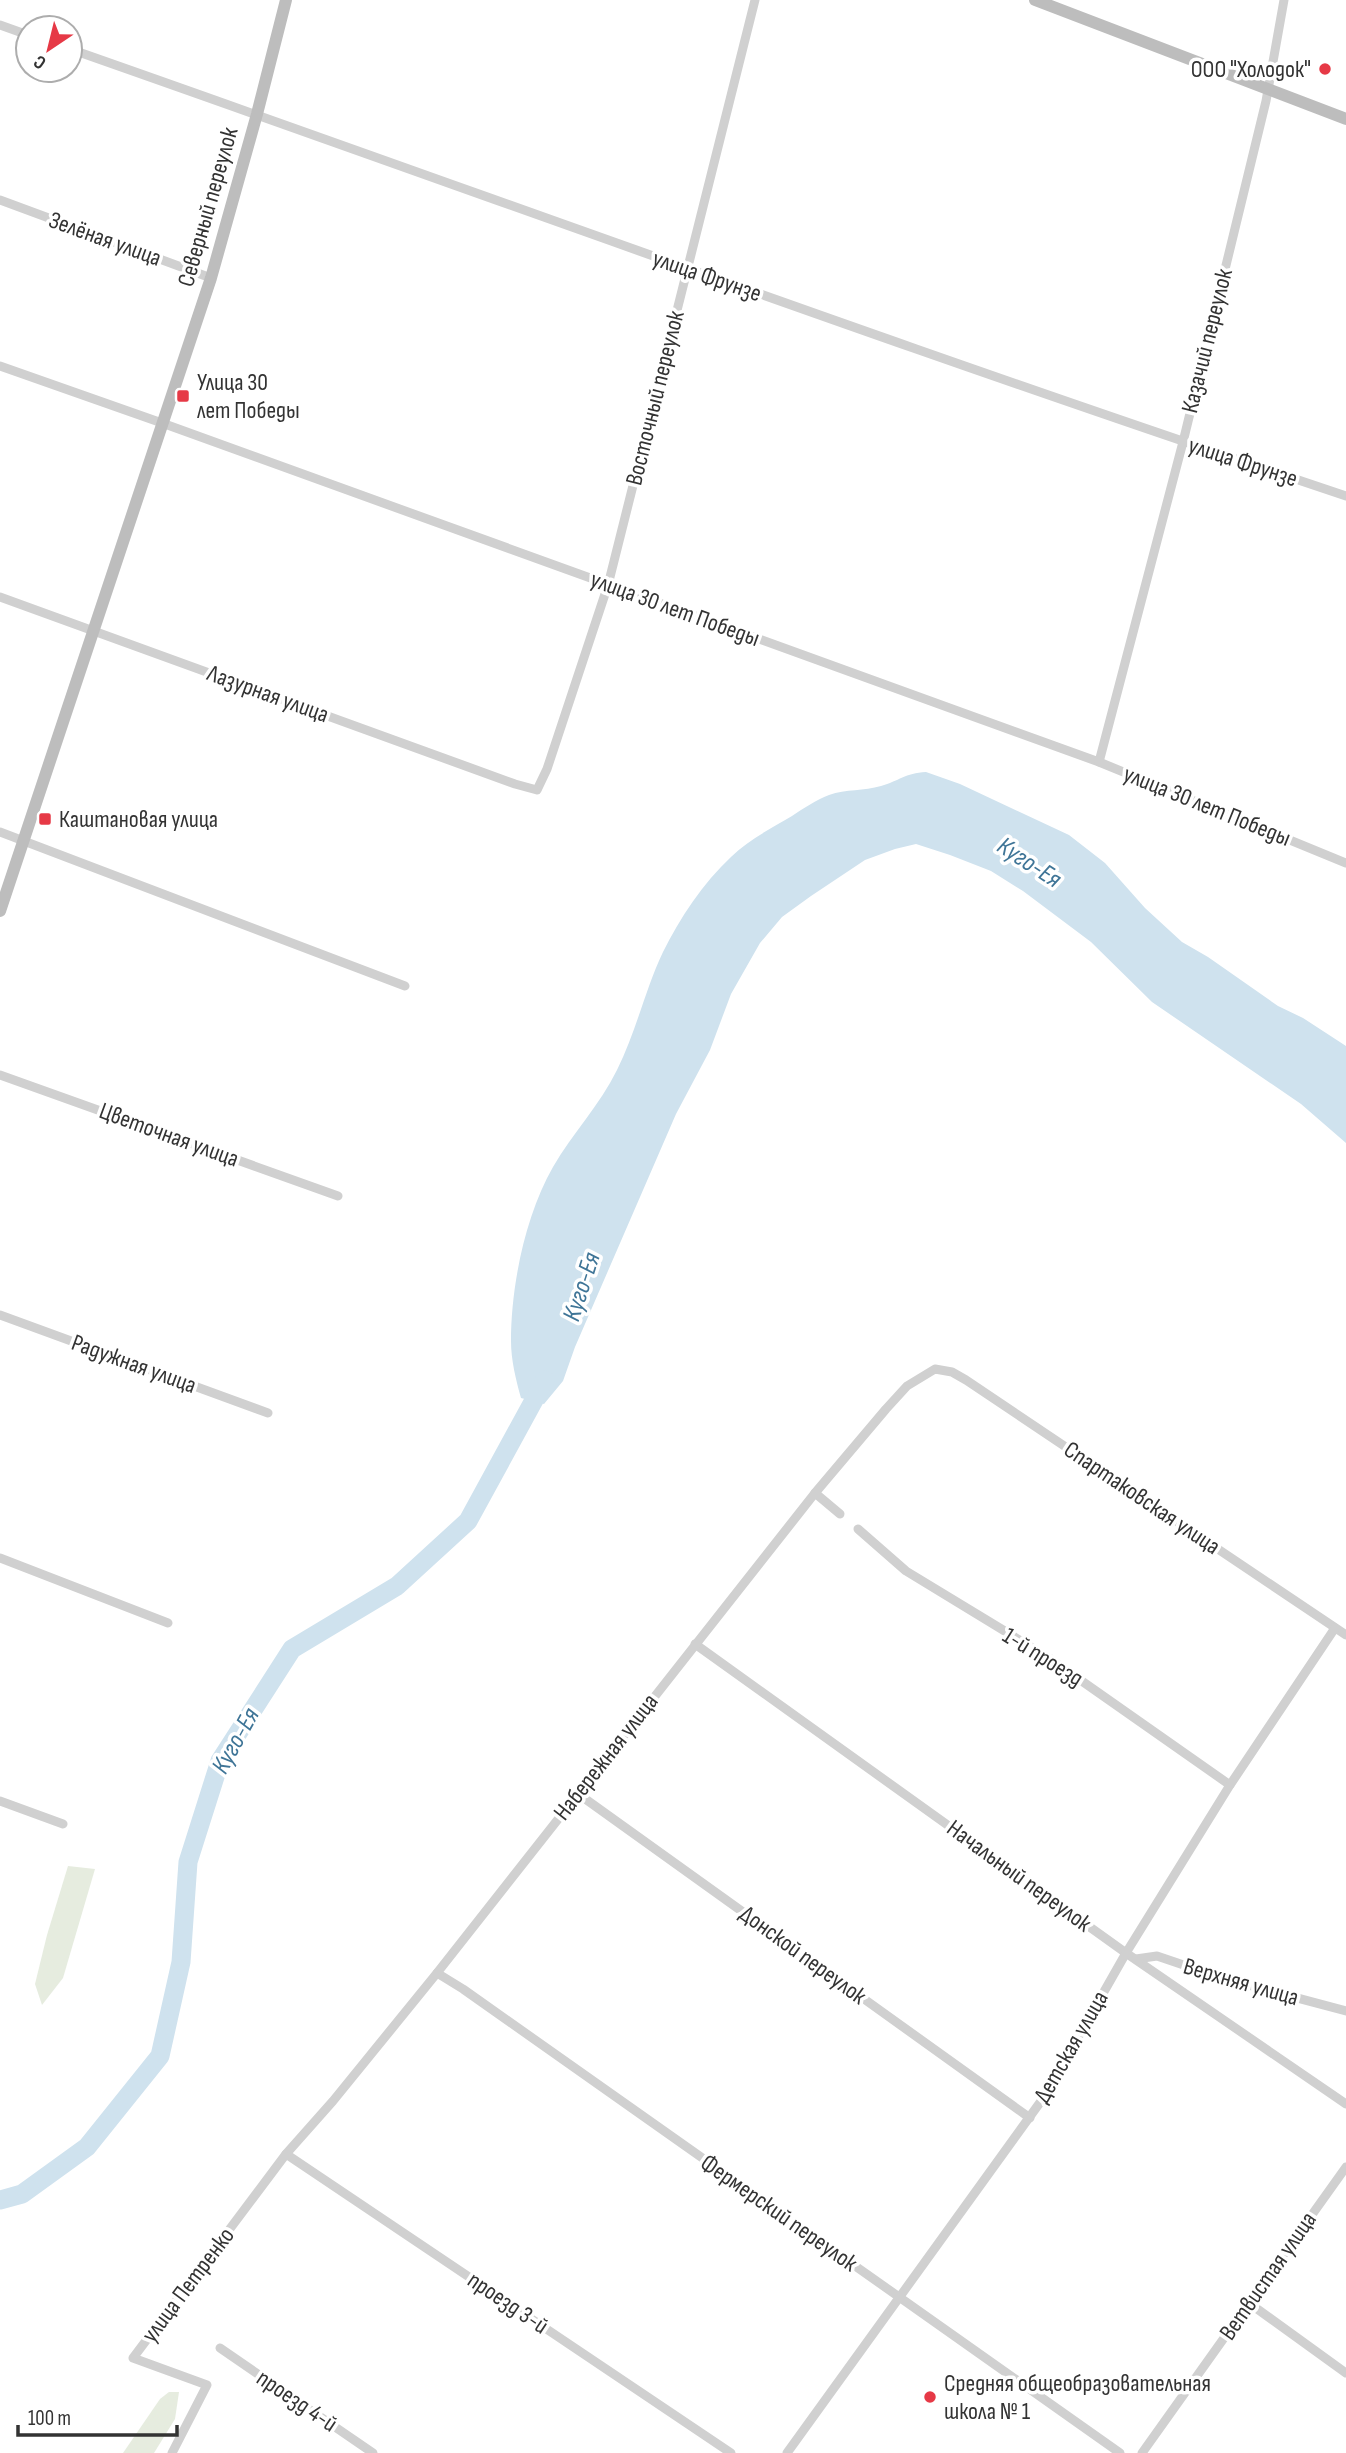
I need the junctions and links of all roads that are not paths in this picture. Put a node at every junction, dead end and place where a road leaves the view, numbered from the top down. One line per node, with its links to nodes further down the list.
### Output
1 (285, 0): 7 (street, Северный переулок)
2 (755, 0): 10 (street, Восточный переулок)
3 (1035, 0): 6 (street)
4 (1284, 0): 6 (street, Казачий переулок)
5 (84, 54): 7 (street, улица Фрунзе)
6 (1269, 89): 8 (street); 14 (street, Казачий переулок)
7 (257, 114): 10 (street, улица Фрунзе); 11 (street, Северный переулок)
8 (1346, 119)
9 (0, 200): 11 (street, Зелёная улица)
10 (687, 270): 14 (street, улица Фрунзе); 16 (street, Восточный переулок)
11 (211, 278): 13 (street, Северный переулок)
12 (0, 366): 13 (street, улица 30 лет Победы)
13 (162, 423): 16 (street, улица 30 лет Победы); 18 (street, Северный переулок)
14 (1183, 442): 15 (street, улица Фрунзе); 19 (street, Казачий переулок)
15 (1346, 496)
16 (608, 585): 19 (street, улица 30 лет Победы); 20 (street, Восточный переулок)
17 (0, 597): 18 (street, Лазурная улица)
18 (93, 630): 20 (street, Лазурная улица); 22 (street, Северный переулок)
19 (1099, 762): 23 (street, улица 30 лет Победы)
20 (537, 790)
21 (0, 832): 22 (street)
22 (24, 840): 24 (street, Северный переулок); 25 (street)
23 (1346, 863)
24 (0, 911)
25 (405, 986)
26 (0, 1075): 27 (street, Цветочная улица)
27 (338, 1196)
28 (0, 1315): 30 (street, Радужная улица)
29 (935, 1369): 31 (street, Набережная улица); 36 (street, Спартаковская улица)
30 (268, 1413)
31 (815, 1493): 32 (street); 38 (street, Набережная улица)
32 (840, 1514)
33 (858, 1529): 39 (street, 1-й проезд)
34 (0, 1558): 35 (street)
35 (168, 1623)
36 (1335, 1628): 37 (street, Спартаковская улица); 39 (street, Детская улица)
37 (1346, 1635)
38 (695, 1644): 40 (street, Набережная улица); 43 (street, Начальный переулок)
39 (1230, 1785): 43 (street, Детская улица)
40 (577, 1793): 45 (street, Набережная улица); 48 (street, Донской переулок)
41 (0, 1801): 42 (street)
42 (63, 1824)
43 (1126, 1953): 44 (street, Начальный переулок); 48 (street, Детская улица)
44 (1136, 1959): 46 (street, Верхняя улица); 47 (street, Начальный переулок)
45 (437, 1973): 49 (street, Набережная улица); 51 (street, Фермерский переулок)
46 (1346, 2011)
47 (1346, 2104)
48 (1030, 2118): 51 (street, Детская улица)
49 (286, 2154): 55 (street, улица Петренко); 57 (street, проезд 3-й)
50 (1346, 2167): 52 (street, Ветвистая улица)
51 (898, 2297): 58 (street, Детская улица); 59 (street, Фермерский переулок)
52 (1249, 2303): 54 (street); 60 (street, Ветвистая улица)
53 (220, 2348): 56 (street, проезд 4-й)
54 (1346, 2373)
55 (172, 2453)
56 (373, 2453)
57 (731, 2453)
58 (787, 2453)
59 (1120, 2453)
60 (1142, 2453)

